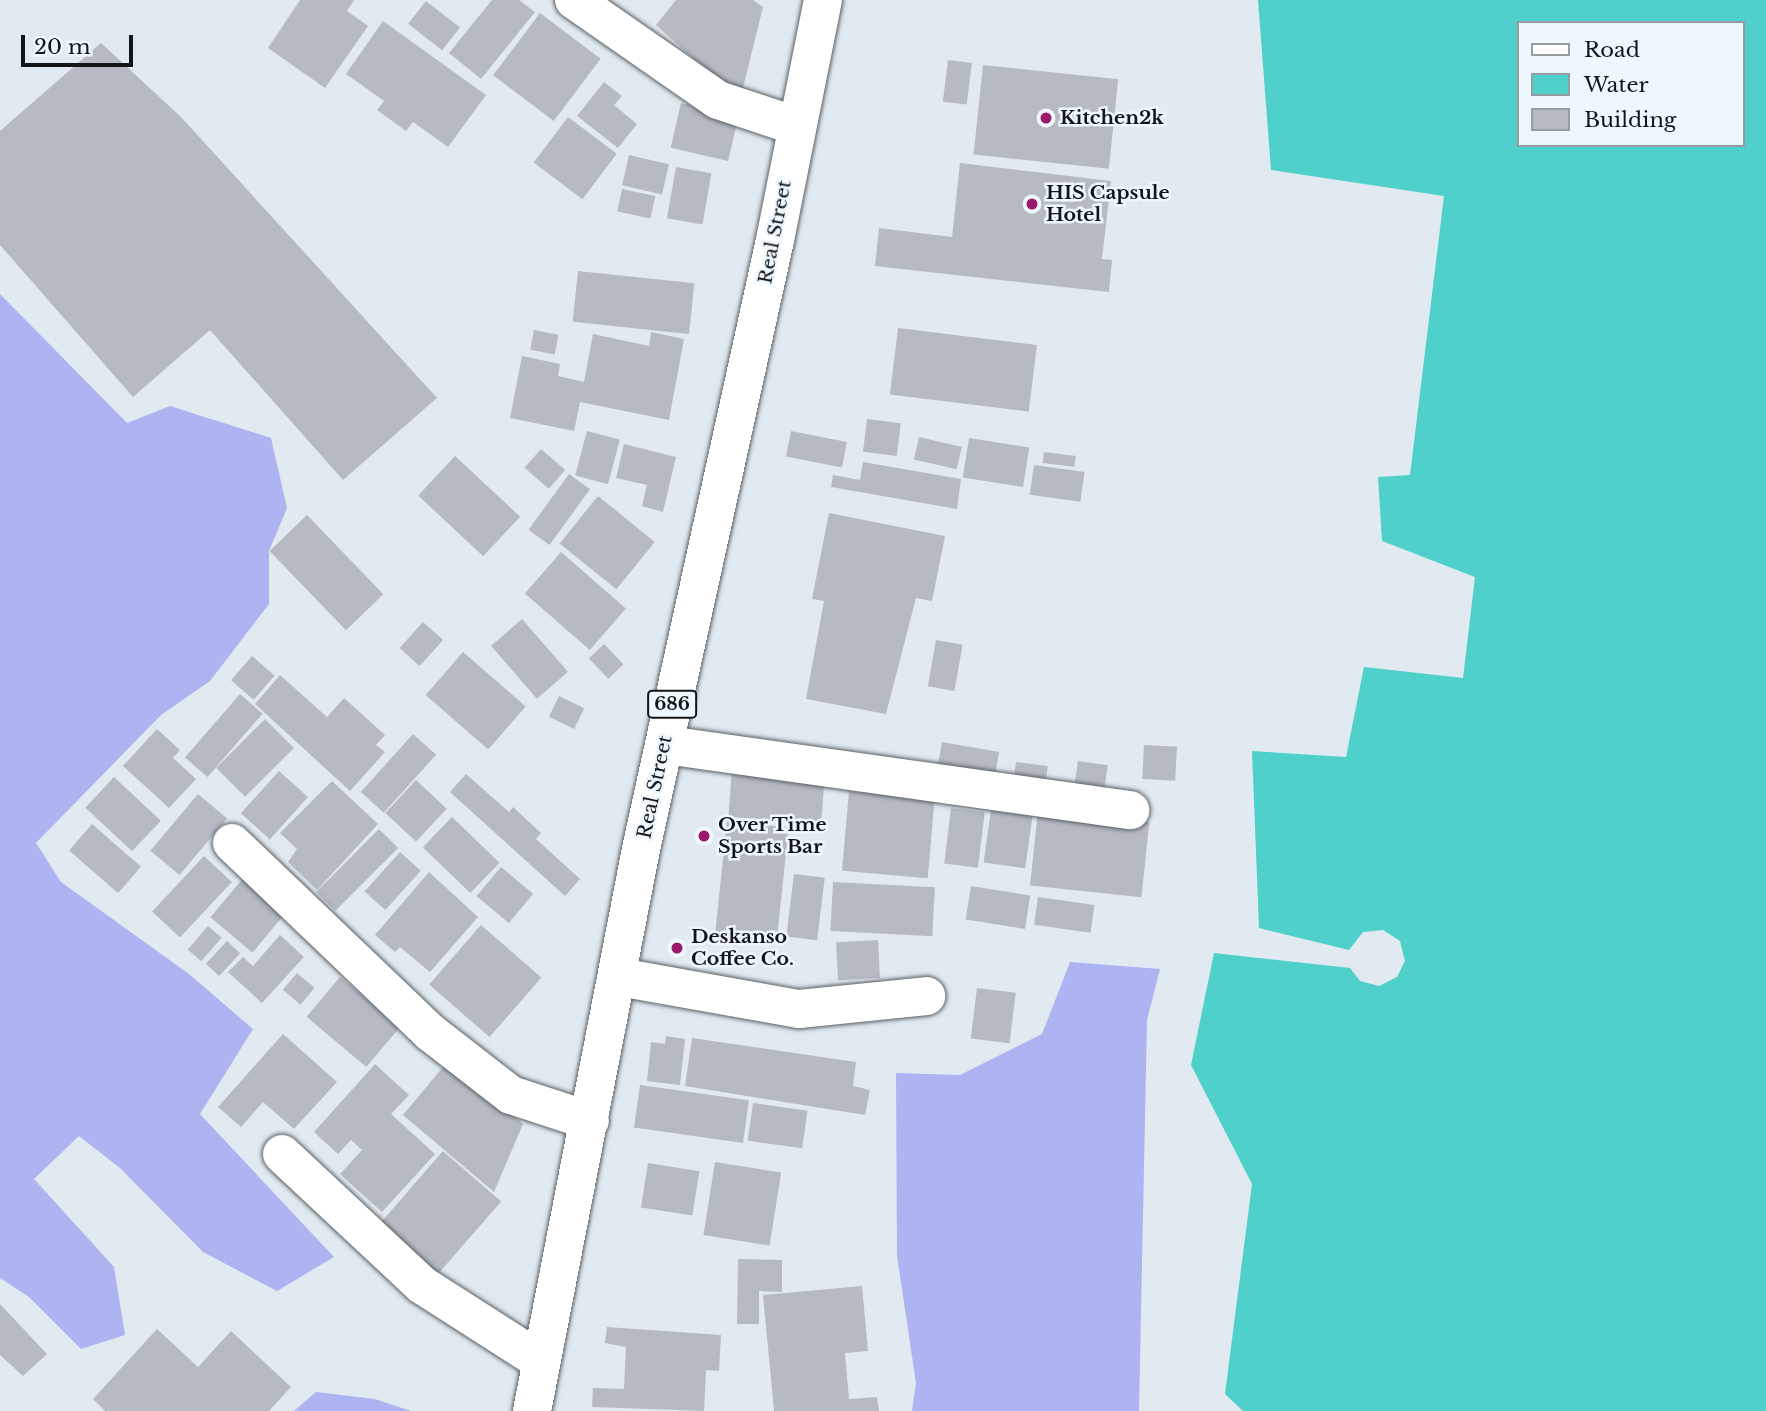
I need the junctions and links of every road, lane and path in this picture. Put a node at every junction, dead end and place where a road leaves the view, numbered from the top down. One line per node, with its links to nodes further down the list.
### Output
1 (574, 0): 3 (street)
2 (823, 0): 3 (street, Real Street / 686)
3 (796, 126): 4 (street, Real Street / 686)
4 (666, 745): 5 (street); 7 (street, Real Street / 686)
5 (1130, 810)
6 (232, 843): 9 (street)
7 (619, 977): 8 (street); 9 (street, Real Street / 686)
8 (926, 996)
9 (590, 1121): 11 (street, Real Street / 686)
10 (282, 1154): 11 (street)
11 (541, 1361): 12 (street, Real Street / 686)
12 (532, 1411)

